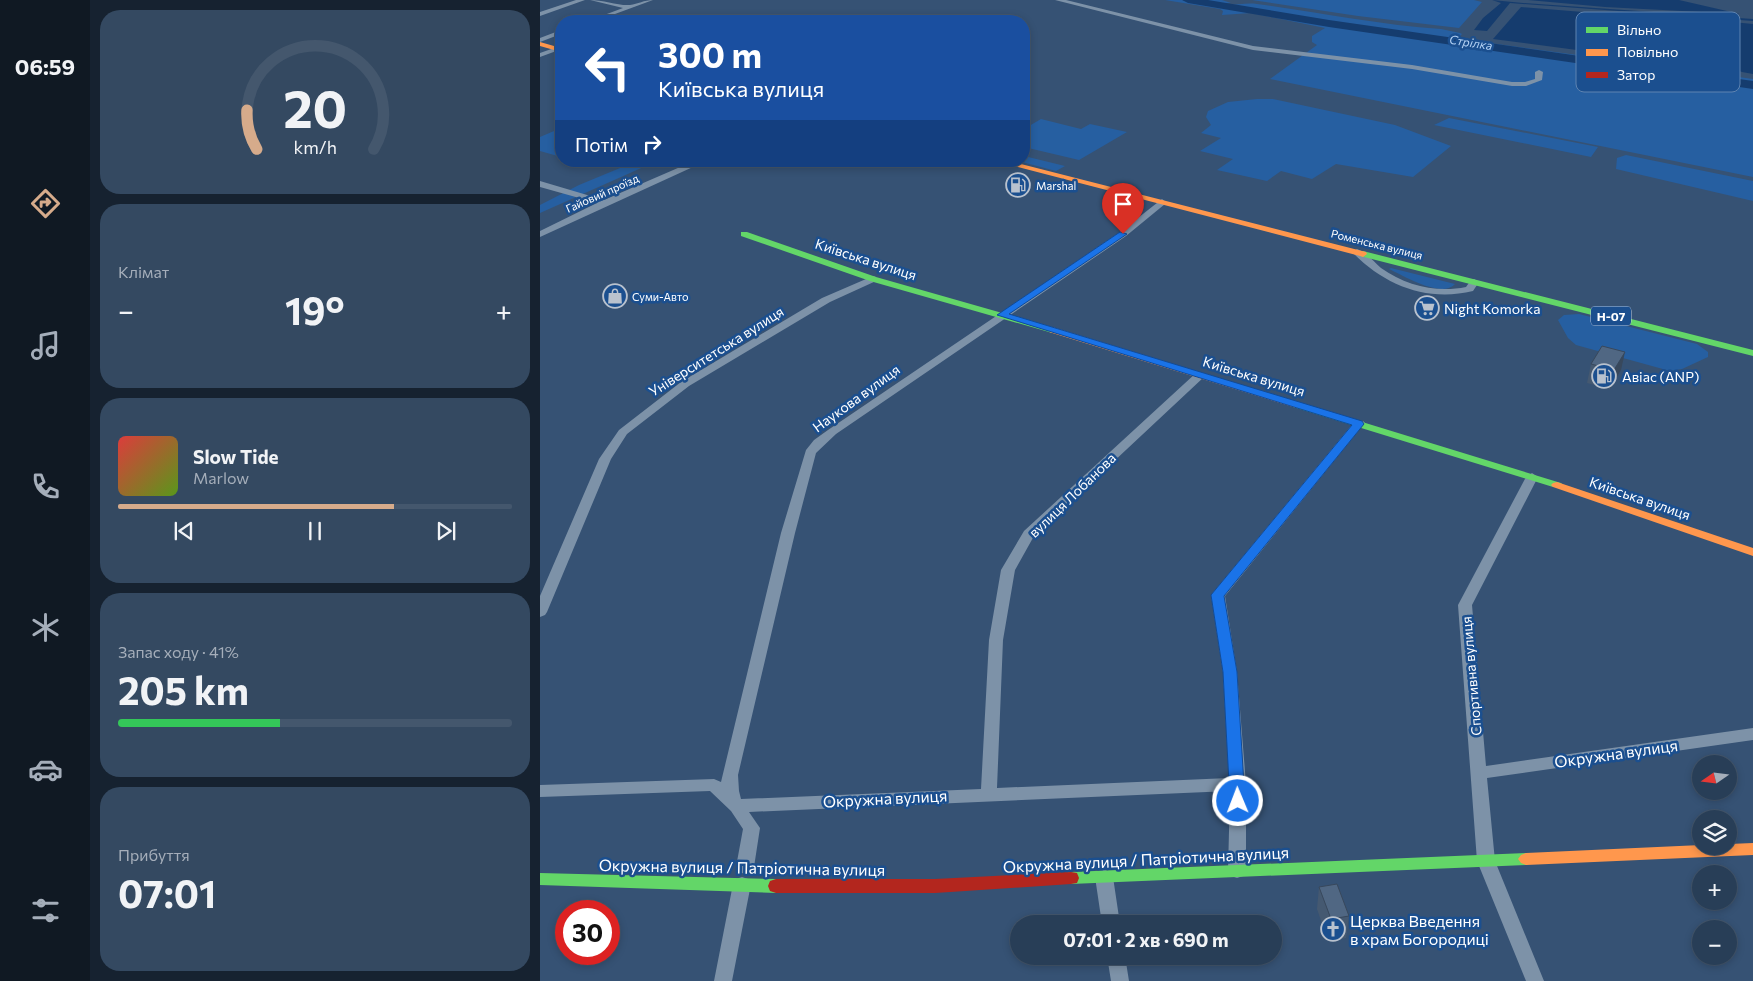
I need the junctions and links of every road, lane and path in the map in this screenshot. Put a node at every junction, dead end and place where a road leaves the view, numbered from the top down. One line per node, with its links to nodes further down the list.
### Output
1 (582, 0): 6 (street)
2 (593, 0): 5 (street)
3 (650, 0): 5 (street)
4 (1058, 0): 14 (street)
5 (629, 7): 7 (street)
6 (540, 14)
7 (607, 15)
8 (555, 34): 9 (street)
9 (540, 40)
10 (540, 44): 11 (street)
11 (555, 48)
12 (555, 50): 13 (street)
13 (540, 55)
14 (1539, 72)
15 (688, 167): 19 (street, Гайовий проїзд)
16 (1023, 167): 18 (street, Роменська вулиця / Н-07)
17 (540, 184): 19 (street)
18 (1162, 202): 22 (street, Роменська вулиця / Н-07); 25 (street, Наукова вулиця)
19 (605, 203): 20 (street, Гайовий проїзд)
20 (540, 234)
21 (744, 234): 23 (street, Київська вулиця)
22 (1357, 252): 24 (street, Роменська вулиця / Н-07); 24 (street)
23 (873, 280): 25 (street, Київська вулиця); 31 (street, Університетська вулиця)
24 (1474, 282): 26 (street, Роменська вулиця / Н-07)
25 (1002, 315): 27 (street, Київська вулиця); 37 (street, Наукова вулиця)
26 (1750, 352)
27 (1200, 375): 28 (street, Київська вулиця); 36 (street, вулиця Лобанова)
28 (1359, 424): 29 (street, Київська вулиця); 34 (street)
29 (1532, 476): 30 (street, Київська вулиця); 33 (street, Спортивна вулиця)
30 (1753, 552)
31 (540, 612)
32 (1753, 734): 33 (street, Окружна вулиця)
33 (1479, 773): 39 (street, Спортивна вулиця)
34 (1238, 784): 36 (street, Окружна вулиця); 40 (street)
35 (540, 792): 37 (street)
36 (989, 794): 37 (street, Окружна вулиця)
37 (735, 806): 41 (street)
38 (1753, 849): 39 (street, Окружна вулиця / Патріотична вулиця)
39 (1486, 861): 40 (street, Окружна вулиця / Патріотична вулиця); 48 (street, Спортивна вулиця)
40 (1237, 871): 42 (street, Окружна вулиця / Патріотична вулиця)
41 (743, 876): 42 (street, Окружна вулиця / Патріотична вулиця); 43 (street, Окружна вулиця / Патріотична вулиця); 46 (street)
42 (1104, 877): 44 (street)
43 (540, 879)
44 (1110, 915)
45 (1117, 965): 47 (street)
46 (723, 981)
47 (1120, 981)
48 (1535, 981)

